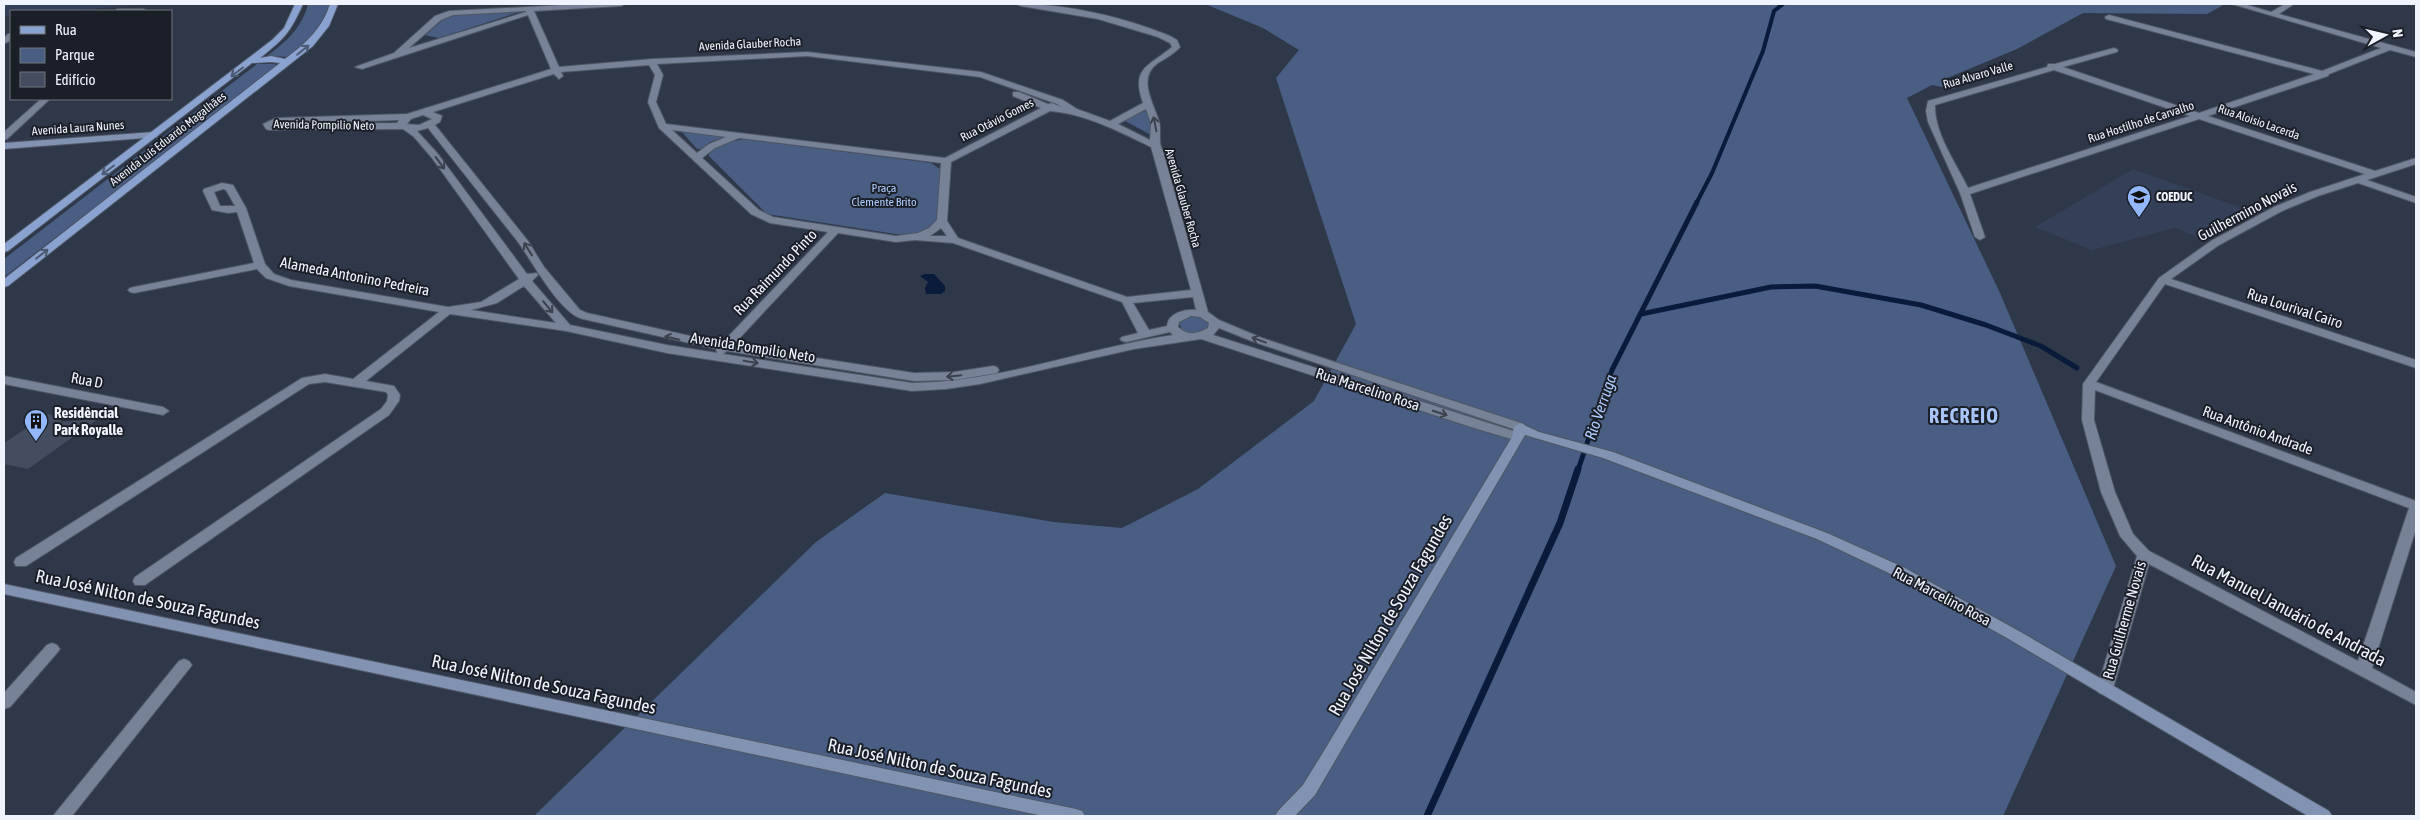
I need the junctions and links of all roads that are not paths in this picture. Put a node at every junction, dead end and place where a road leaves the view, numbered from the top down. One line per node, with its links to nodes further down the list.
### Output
1 (299, 4): 14 (main road, Avenida Luís Eduardo Magalhães)
2 (334, 4): 15 (main road, Avenida Luís Eduardo Magalhães, one-way to 2)
3 (622, 4): 7 (street)
4 (1020, 4): 23 (street)
5 (2236, 4): 8 (street)
6 (2290, 4): 8 (street)
7 (530, 11): 12 (street); 12 (street); 19 (street)
8 (2273, 14): 10 (street)
9 (2109, 17): 20 (street)
10 (2390, 46): 13 (street); 20 (street, Rua Hostilho de Carvalho)
11 (2114, 50): 17 (street, Rua Alvaro Valle)
12 (396, 55): 18 (street)
13 (2416, 55)
14 (252, 61): 15 (main road); 32 (main road, Avenida Luís Eduardo Magalhães, one-way to 32)
15 (287, 62): 55 (main road, Avenida Luís Eduardo Magalhães, one-way to 15)
16 (652, 64): 19 (street, Avenida Glauber Rocha); 22 (street, Avenida Glauber Rocha); 24 (street, Avenida Glauber Rocha); 31 (street)
17 (2051, 66): 27 (street, Rua Aloisio Lacerda); 42 (street, Rua Alvaro Valle)
18 (358, 67)
19 (558, 73): 26 (street, Avenida Glauber Rocha); 28 (street, Avenida Glauber Rocha)
20 (2325, 74): 27 (street, Rua Hostilho de Carvalho)
21 (45, 100): 34 (street)
22 (1060, 102): 24 (street, Rua Otávio Gomes); 25 (street, Avenida Glauber Rocha)
23 (1148, 104): 30 (street); 35 (street, one-way to 23)
24 (1049, 108): 25 (street, Avenida Glauber Rocha); 38 (street, Rua Otávio Gomes)
25 (1074, 111): 30 (street, Avenida Glauber Rocha)
26 (426, 113): 28 (street); 29 (street, Avenida Glauber Rocha)
27 (2201, 116): 40 (street, Rua Aloisio Lacerda); 42 (street, Rua Hostilho de Carvalho)
28 (433, 121): 29 (street, Avenida Glauber Rocha); 52 (street, Avenida Pompilio Neto, one-way to 28)
29 (406, 124): 29 (street, Avenida Pompilio Neto); 54 (street, one-way to 54)
30 (1111, 124): 35 (street, Avenida Glauber Rocha)
31 (662, 126): 33 (street); 37 (street)
32 (154, 135): 36 (street, Avenida Laura Nunes); 50 (main road, Avenida Luís Eduardo Magalhães, one-way to 50)
33 (741, 135): 37 (street); 38 (street)
34 (4, 137)
35 (1154, 145): 57 (street, Avenida Glauber Rocha)
36 (4, 146)
37 (696, 158): 46 (street)
38 (946, 160): 45 (street)
39 (2416, 161): 40 (street, Guilhermino Novais)
40 (2374, 174): 41 (street, Guilhermino Novais)
41 (2358, 180): 43 (street); 53 (street, Guilhermino Novais)
42 (1964, 192): 47 (street, Rua Alvaro Valle)
43 (2416, 200)
44 (241, 208): 51 (street, Alameda Antonino Pedreira)
45 (942, 221): 48 (street); 49 (street)
46 (836, 231): 48 (street); 67 (street, Rua Raimundo Pinto)
47 (1980, 236)
48 (914, 238): 49 (street)
49 (954, 240): 58 (street)
50 (4, 249)
51 (260, 265): 56 (street, Alameda Antonino Pedreira); 59 (street, Alameda Antonino Pedreira)
52 (540, 269): 54 (street, Alameda Antonino Pedreira); 67 (street, Avenida Pompilio Neto, one-way to 52)
53 (2163, 280): 69 (street, Rua Lourival Cairo); 72 (street, Guilhermino Novais)
54 (526, 281): 59 (street, Alameda Antonino Pedreira); 62 (street, one-way to 62)
55 (4, 284)
56 (134, 290)
57 (1196, 293): 58 (street); 60 (street, Avenida Glauber Rocha)
58 (1126, 300): 64 (street)
59 (448, 310): 62 (street, Alameda Antonino Pedreira); 71 (street, Alameda Antonino Pedreira)
60 (1202, 314): 61 (street, Rua Marcelino Rosa); 63 (street)
61 (1215, 322): 65 (street); 74 (street, Rua Marcelino Rosa, one-way to 61)
62 (566, 328): 68 (street, Avenida Pompilio Neto)
63 (1172, 328): 64 (street, Avenida Pompilio Neto); 66 (street)
64 (1145, 334): 67 (street, Avenida Pompilio Neto, one-way to 67)
65 (1203, 336): 66 (street, Rua Marcelino Rosa); 74 (street, Rua Marcelino Rosa, one-way to 74)
66 (1187, 337): 68 (street, Avenida Pompilio Neto, one-way to 66)
67 (725, 347): 68 (street, Rua Raimundo Pinto)
68 (716, 356)
69 (2416, 364)
70 (4, 380): 73 (street, Rua D)
71 (356, 383): 77 (street); 78 (street)
72 (2089, 384): 75 (street, Rua Antônio Andrade); 76 (street, Rua Guilherme Novais)
73 (163, 412)
74 (1519, 432): 83 (street, Rua Marcelino Rosa); 88 (street, Rua José Nilton de Souza Fagundes)
75 (2416, 507): 82 (street)
76 (2144, 556): 82 (street, Rua Manuel Januário de Andrada); 83 (street, Rua Guilherme Novais)
77 (21, 562)
78 (140, 581)
79 (4, 589): 87 (street, Rua José Nilton de Souza Fagundes)
80 (52, 649): 85 (street)
81 (184, 665): 86 (street)
82 (2363, 670): 84 (street, Rua Manuel Januário de Andrada)
83 (2105, 689): 89 (street, Rua Marcelino Rosa)
84 (2416, 699)
85 (4, 703)
86 (62, 816)
87 (1076, 816)
88 (1284, 816)
89 (2321, 816)

